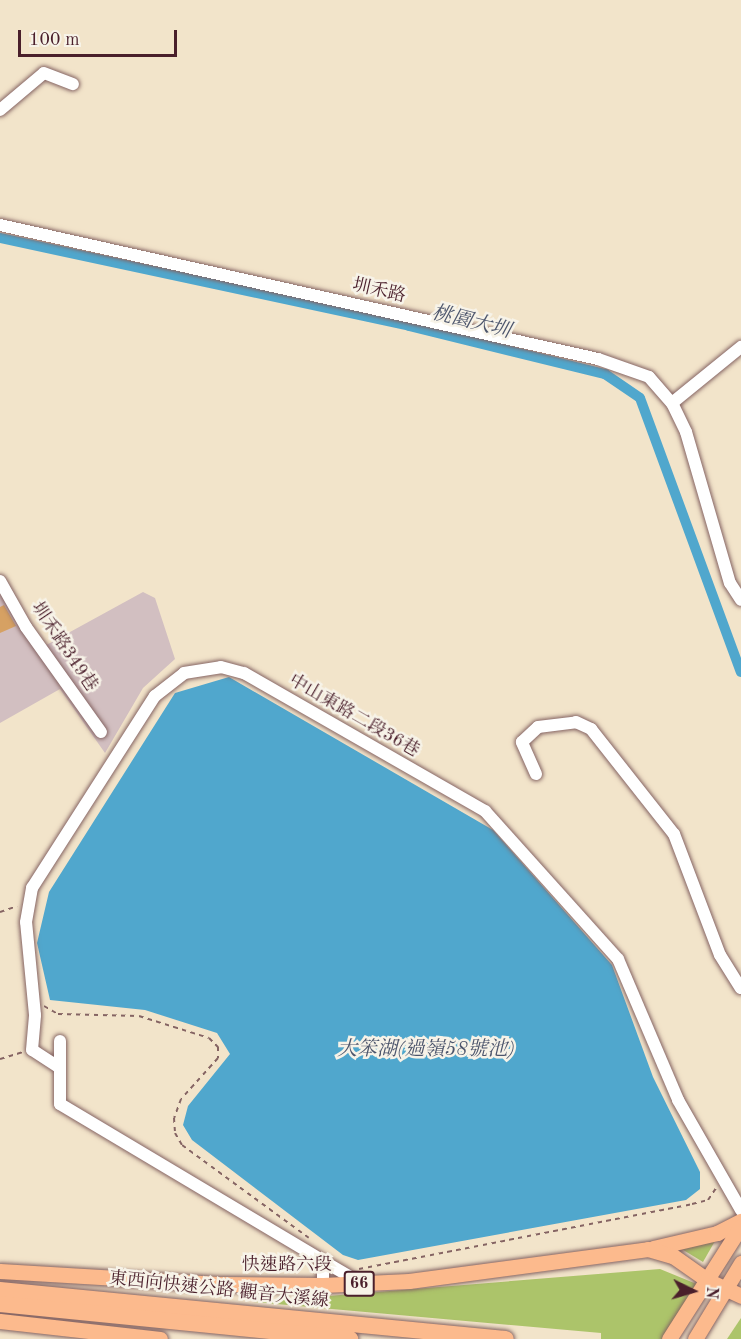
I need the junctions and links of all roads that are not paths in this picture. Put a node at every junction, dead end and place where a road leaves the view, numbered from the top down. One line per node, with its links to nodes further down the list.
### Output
1 (73, 84): 2 (street)
2 (0, 110)
3 (0, 225): 5 (street, 圳禾路)
4 (741, 347): 5 (street)
5 (672, 403): 7 (street, 圳禾路)
6 (0, 580): 8 (street, 圳禾路349巷)
7 (741, 600)
8 (101, 732)
9 (536, 774): 10 (street)
10 (741, 988)
11 (60, 1041): 12 (street)
12 (60, 1068): 13 (street, 中山東路二段36巷); 17 (street)
13 (741, 1210)
14 (741, 1221): 16 (main road)
15 (741, 1226): 20 (main road)
16 (648, 1249): 20 (main road, 快速路六段 / 66); 21 (main road, 快速路六段 / 66)
17 (323, 1261): 21 (street); 22 (street)
18 (741, 1263): 24 (main road)
19 (0, 1271): 22 (main road, 快速路六段 / 66)
20 (707, 1280): 24 (main road, 66); 31 (main road)
21 (361, 1284): 22 (main road, 快速路六段 / 66)
22 (323, 1285)
23 (0, 1290): 30 (highway, 東西向快速公路 觀音大溪線 / 66)
24 (726, 1290): 25 (main road, 66); 32 (main road)
25 (741, 1296)
26 (0, 1304): 29 (highway, 東西向快速公路 觀音大溪線)
27 (0, 1321): 28 (main road)
28 (160, 1339)
29 (350, 1339)
30 (506, 1339)
31 (669, 1339)
32 (695, 1339)

